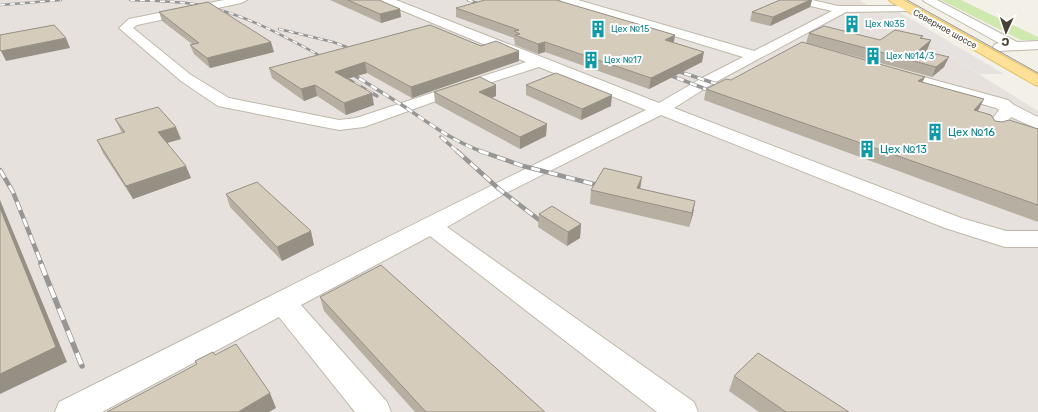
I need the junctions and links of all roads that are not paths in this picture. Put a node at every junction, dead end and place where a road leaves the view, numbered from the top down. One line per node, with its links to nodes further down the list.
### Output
1 (386, 0): 14 (lane)
2 (566, 0): 13 (lane)
3 (797, 0): 7 (lane)
4 (929, 0): 11 (lane)
5 (234, 1): 14 (lane)
6 (902, 4): 7 (lane); 10 (main road, Северное шоссе)
7 (838, 9): 8 (lane)
8 (783, 42): 12 (lane); 13 (lane)
9 (1038, 45): 11 (lane)
10 (977, 46): 11 (lane); 16 (main road, Северное шоссе)
11 (1014, 46)
12 (805, 49)
13 (756, 56): 17 (lane)
14 (539, 62): 17 (lane)
15 (881, 70): 18 (lane)
16 (1038, 81)
17 (661, 108): 21 (lane); 22 (lane)
18 (1008, 109): 19 (lane); 20 (lane)
19 (1038, 124)
20 (995, 127)
21 (431, 226): 23 (lane); 26 (lane)
22 (1038, 239)
23 (282, 303): 24 (lane); 25 (lane)
24 (71, 412)
25 (375, 412)
26 (682, 412)

